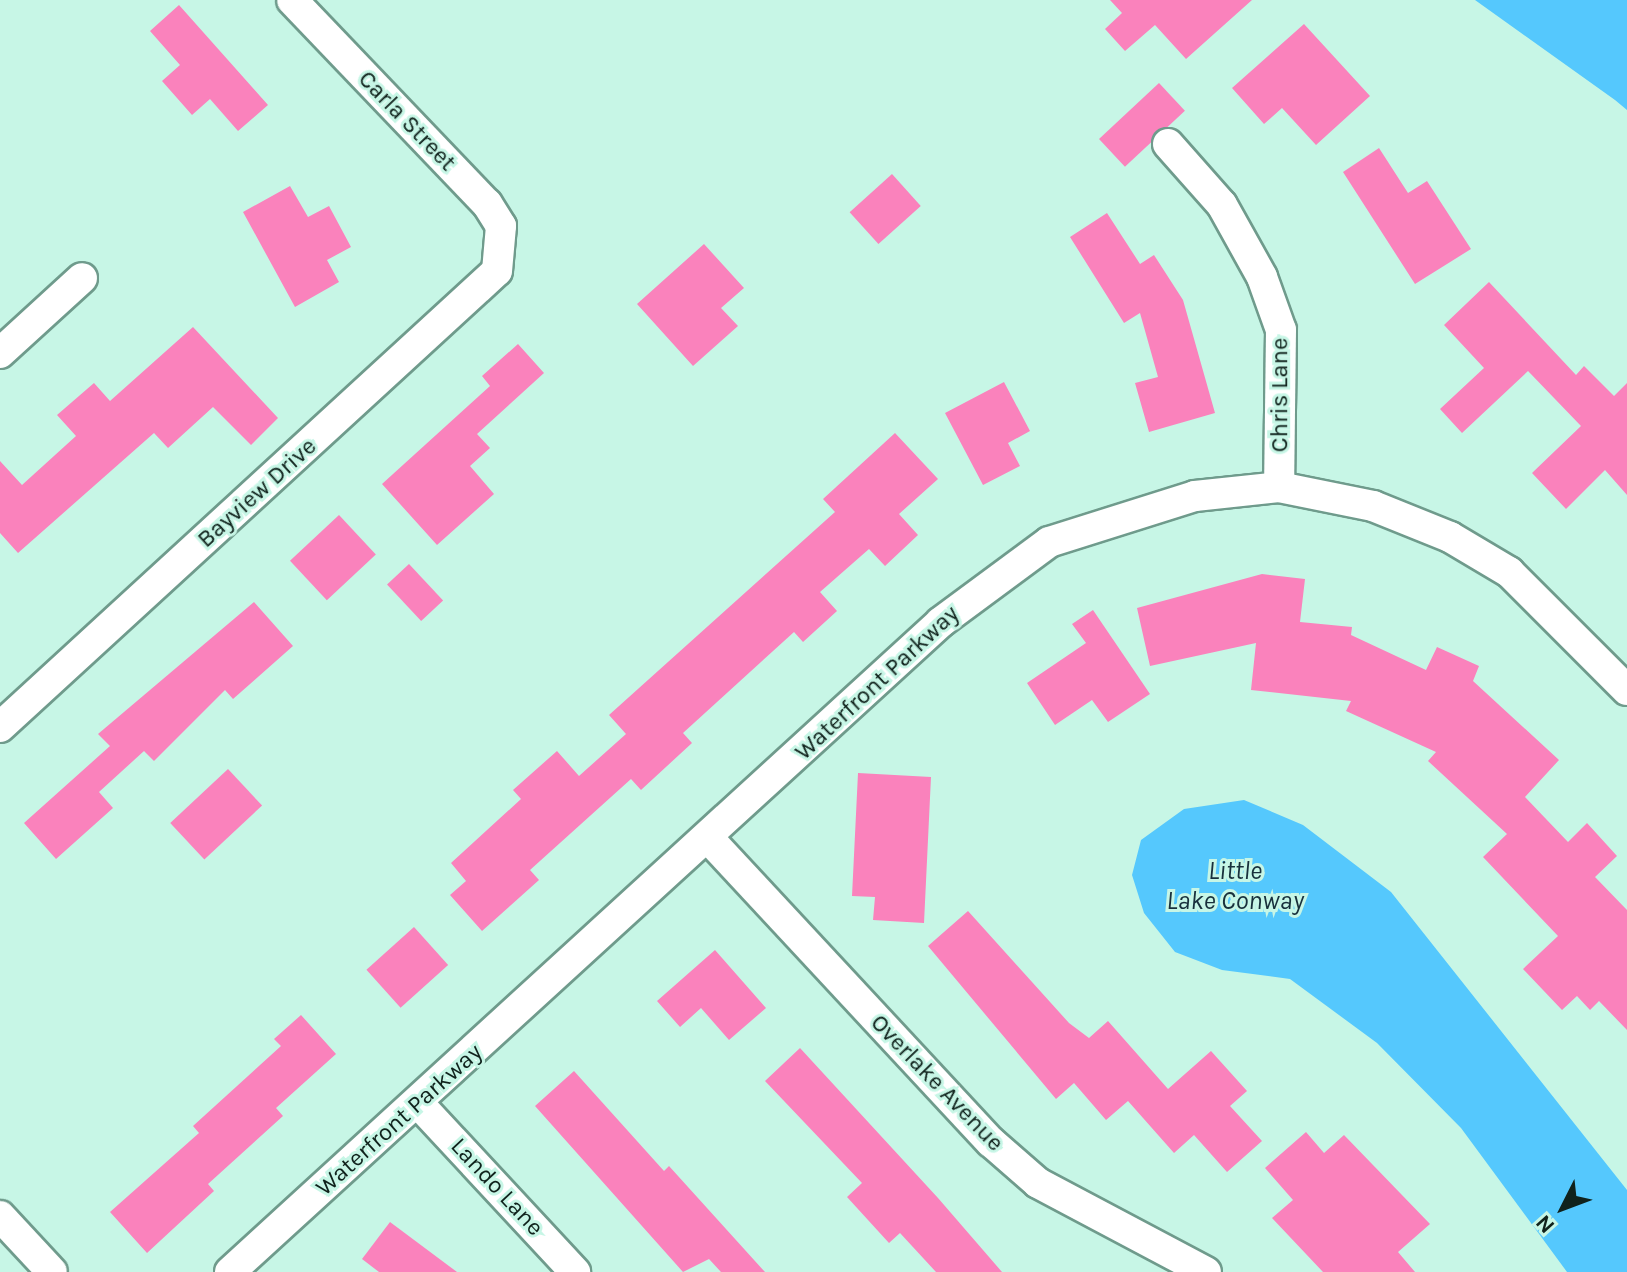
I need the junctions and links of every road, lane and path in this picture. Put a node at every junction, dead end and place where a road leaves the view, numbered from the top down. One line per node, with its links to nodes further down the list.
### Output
1 (292, 0): 3 (street, Carla Street)
2 (1168, 144): 6 (street, Chris Lane)
3 (502, 251): 8 (street, Bayview Drive)
4 (82, 278): 5 (street)
5 (0, 353)
6 (1279, 487): 7 (street, Waterfront Parkway); 9 (street, Waterfront Parkway)
7 (1627, 690)
8 (0, 727)
9 (710, 840): 10 (street, Waterfront Parkway); 15 (street, Overlake Avenue)
10 (418, 1103): 13 (street, Waterfront Parkway); 14 (street, Lando Lane)
11 (0, 1216): 12 (street)
12 (52, 1272)
13 (230, 1272)
14 (575, 1272)
15 (1206, 1272)

